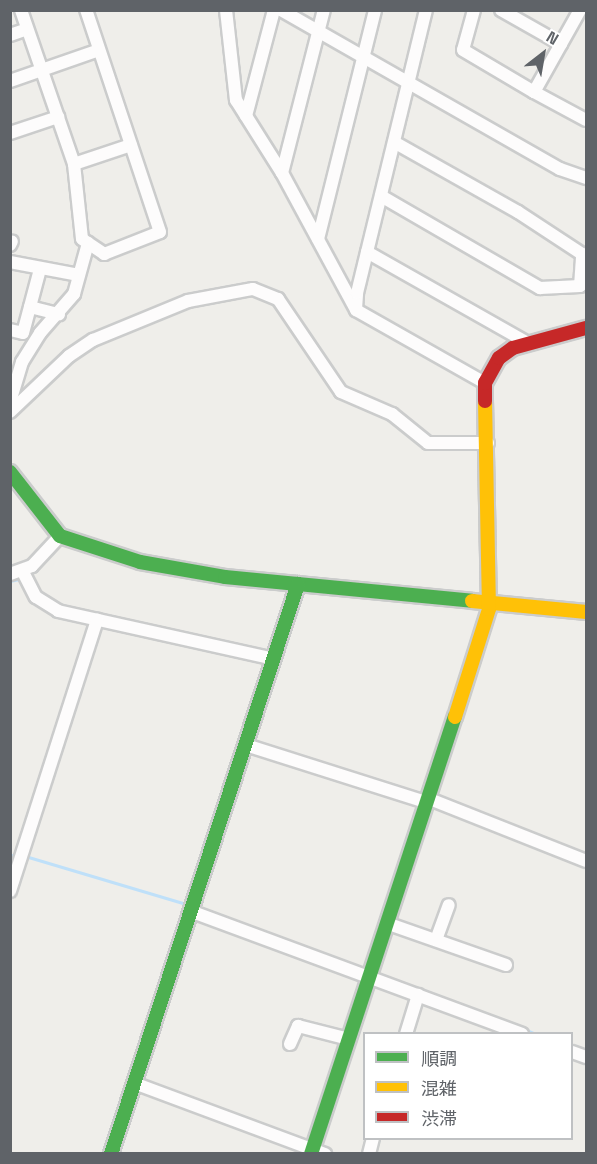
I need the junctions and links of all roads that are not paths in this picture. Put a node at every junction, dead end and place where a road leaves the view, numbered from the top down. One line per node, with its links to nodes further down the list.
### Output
1 (21, 10): 12 (street)
2 (86, 10): 16 (street)
3 (226, 10): 22 (street)
4 (274, 10): 22 (street)
5 (281, 10): 13 (street)
6 (324, 10): 13 (street)
7 (375, 10): 17 (street)
8 (426, 10): 20 (street)
9 (474, 10): 21 (street)
10 (501, 10): 15 (street)
11 (580, 10): 15 (street)
12 (27, 29): 14 (street); 18 (street)
13 (319, 32): 17 (street); 29 (street)
14 (10, 35)
15 (561, 44): 21 (street)
16 (99, 50): 18 (street); 27 (street)
17 (364, 58): 20 (street); 32 (street)
18 (42, 70): 19 (street); 23 (street)
19 (10, 81)
20 (408, 85): 26 (street); 30 (street)
21 (534, 92): 24 (street)
22 (246, 116): 29 (street)
23 (58, 117): 25 (street); 28 (street)
24 (586, 120)
25 (10, 134)
26 (394, 142): 31 (street); 31 (street)
27 (131, 145): 28 (street); 33 (street)
28 (74, 164): 33 (street)
29 (282, 173): 32 (street)
30 (586, 178)
31 (381, 196): 34 (street)
32 (318, 239): 39 (street)
33 (88, 243): 37 (street)
34 (367, 252): 39 (street); 43 (street)
35 (10, 262): 36 (street)
36 (40, 269): 37 (street); 38 (street)
37 (79, 275): 40 (street)
38 (30, 307): 40 (street); 41 (street)
39 (356, 310): 44 (street)
40 (59, 314): 45 (street)
41 (10, 330)
42 (586, 332): 43 (street)
43 (526, 342): 44 (street)
44 (485, 383): 47 (street)
45 (10, 402)
46 (10, 412): 47 (street)
47 (488, 443): 52 (street)
48 (10, 472): 49 (street)
49 (60, 536): 50 (street); 51 (street)
50 (17, 573): 54 (street)
51 (298, 584): 52 (street); 55 (street)
52 (489, 600): 53 (street); 57 (street)
53 (586, 612)
54 (97, 620): 55 (street); 59 (street)
55 (274, 659): 56 (street)
56 (246, 745): 57 (street); 61 (street)
57 (426, 800): 58 (street); 62 (street)
58 (586, 861)
59 (10, 891)
60 (448, 905): 63 (street)
61 (191, 908): 65 (street); 71 (street)
62 (389, 924): 63 (street); 65 (street)
63 (436, 940): 64 (street)
64 (506, 965)
65 (373, 974): 66 (street); 69 (street)
66 (418, 996): 67 (street); 68 (street)
67 (407, 1032)
68 (517, 1032)
69 (349, 1039): 70 (street); 72 (street)
70 (290, 1044)
71 (134, 1083): 72 (street); 73 (street)
72 (316, 1152)
73 (111, 1154)

